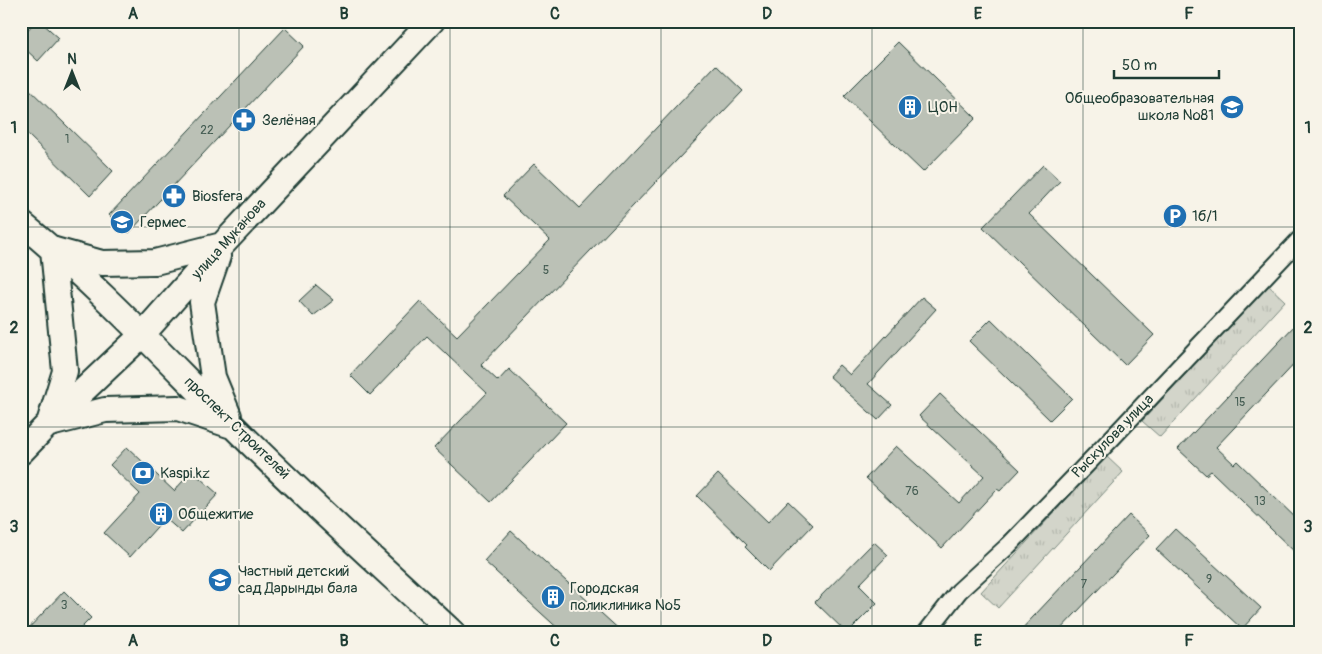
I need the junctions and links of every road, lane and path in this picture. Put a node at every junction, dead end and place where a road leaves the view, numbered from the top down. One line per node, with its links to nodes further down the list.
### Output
1 (432, 21): 4 (main road, улица Муканова)
2 (21, 222): 5 (main road, проспект Строителей)
3 (1301, 238): 11 (street, Рыскулова улица)
4 (222, 245): 5 (main road); 6 (main road, улица Муканова); 8 (main road)
5 (53, 250): 6 (main road, проспект Строителей); 7 (main road)
6 (142, 336): 7 (main road, улица Муканова); 8 (main road, проспект Строителей)
7 (48, 424): 8 (main road); 9 (main road, улица Муканова)
8 (233, 426): 10 (main road, проспект Строителей)
9 (21, 452)
10 (453, 633)
11 (926, 633)

